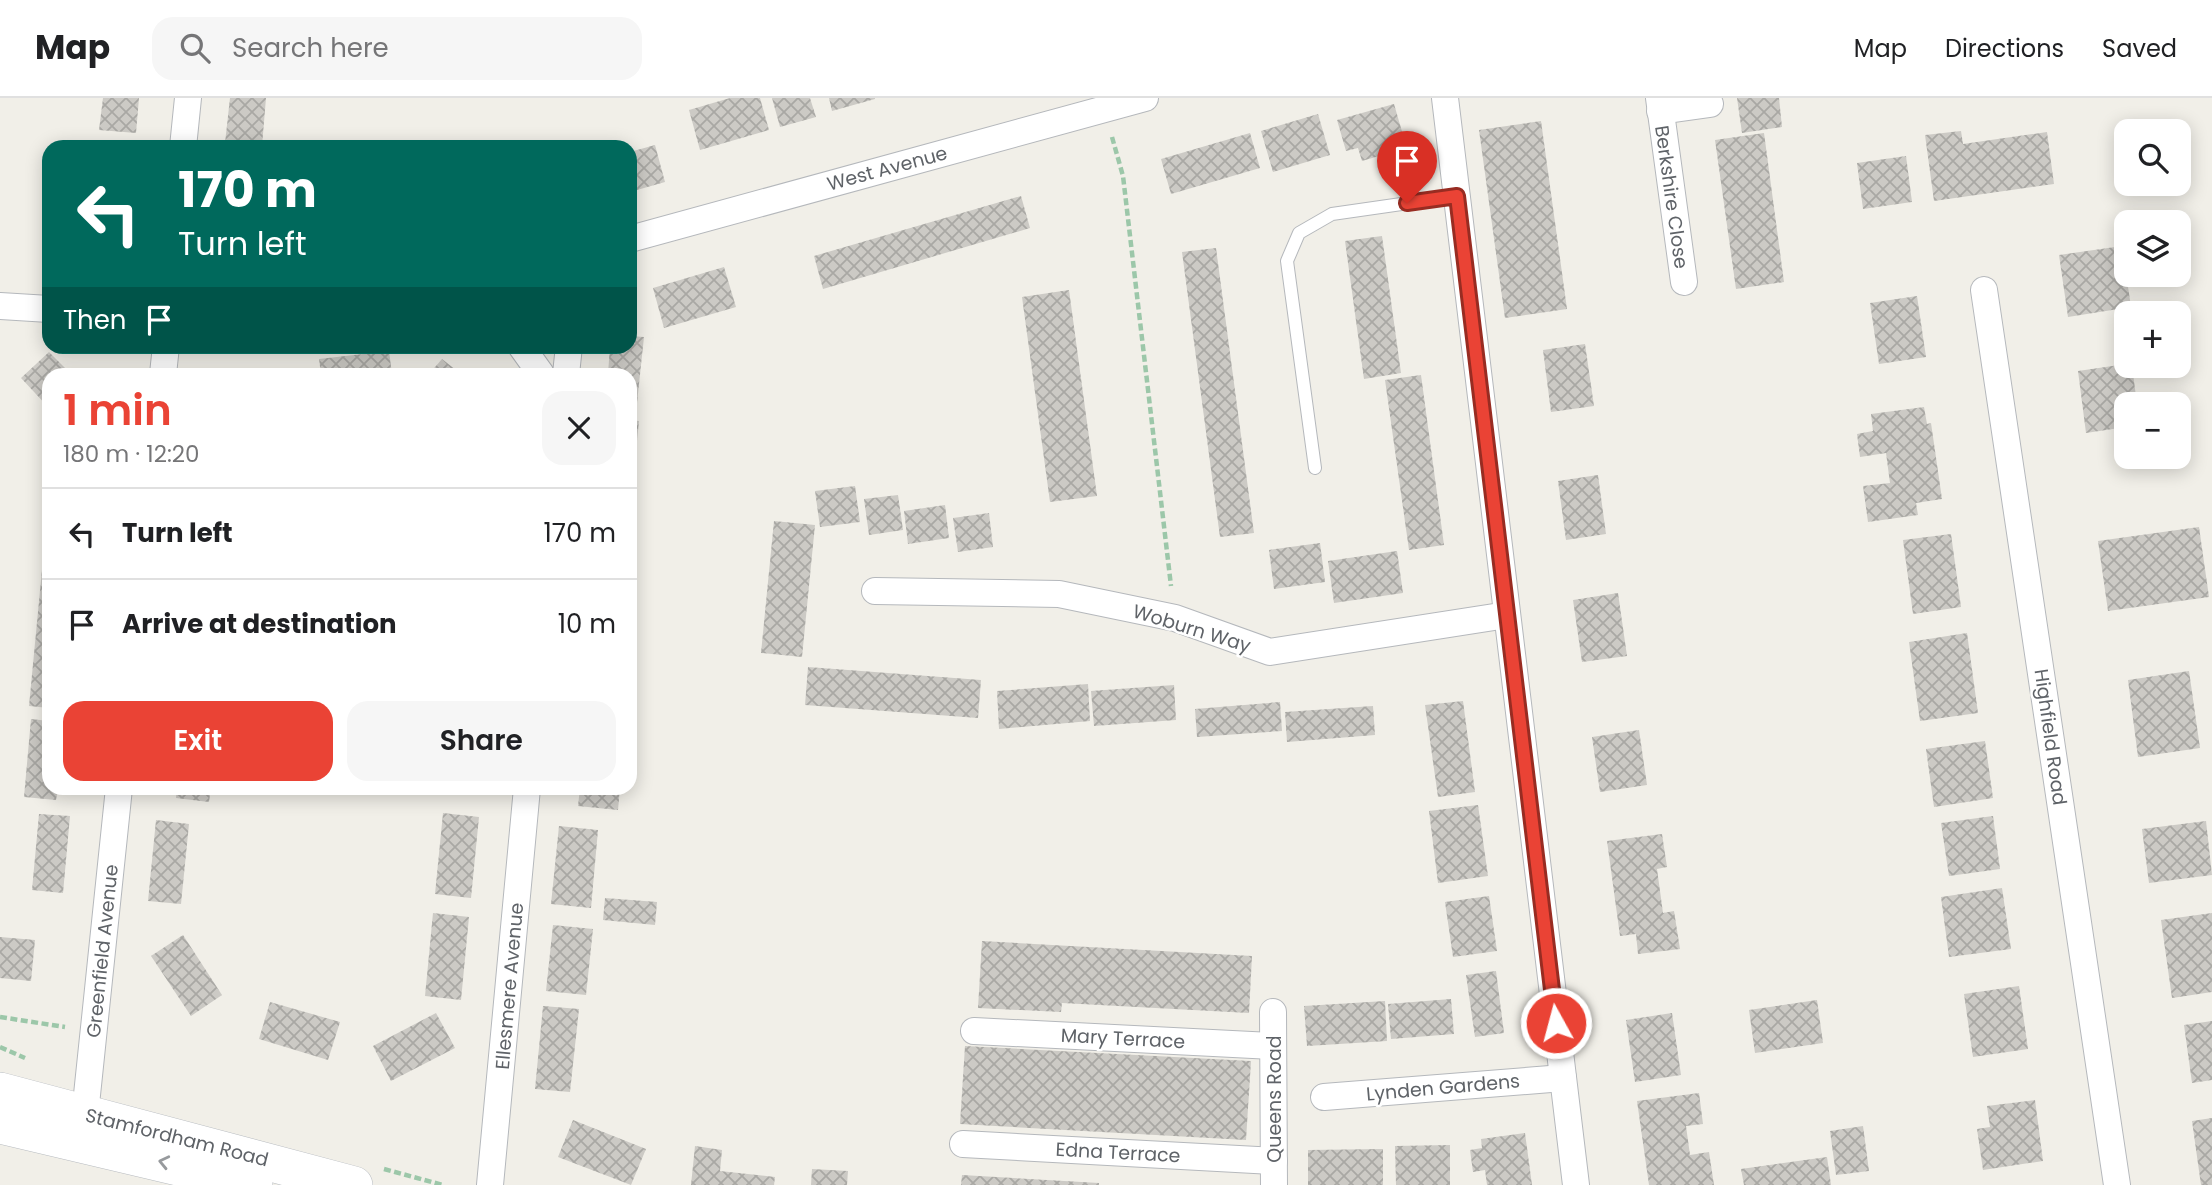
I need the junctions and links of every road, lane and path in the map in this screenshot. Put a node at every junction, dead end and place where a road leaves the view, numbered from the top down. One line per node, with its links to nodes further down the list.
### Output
1 (188, 98): 7 (street)
2 (1145, 98): 6 (street, West Avenue)
3 (1445, 98): 8 (street)
4 (1710, 104): 5 (street, Berkshire Close)
5 (1660, 105): 10 (street, Berkshire Close)
6 (1104, 109): 9 (street, West Avenue); 17 (path)
7 (184, 140)
8 (1457, 196): 14 (lane); 16 (street)
9 (637, 237)
10 (1684, 282)
11 (1984, 290): 36 (street, Highfield Road)
12 (0, 306): 13 (street)
13 (42, 309)
14 (1315, 468)
15 (875, 592): 17 (street, Woburn Way)
16 (1507, 615): 17 (street, Woburn Way); 25 (street)
17 (1175, 618)
18 (118, 795): 23 (street, Greenfield Avenue)
19 (526, 795): 34 (street, Ellesmere Avenue)
20 (1273, 1012): 24 (street, Queens Road)
21 (0, 1017): 23 (path)
22 (974, 1031): 24 (street, Mary Terrace)
23 (94, 1032): 28 (street, Greenfield Avenue)
24 (1273, 1046): 32 (street, Queens Road)
25 (1563, 1078): 27 (street, Lynden Gardens); 35 (street)
26 (0, 1091): 28 (main road, Stamfordham Road)
27 (1324, 1097)
28 (85, 1114): 31 (main road, Stamfordham Road)
29 (0, 1125): 31 (main road, Stamfordham Road, one-way to 29)
30 (963, 1144): 32 (street, Edna Terrace)
31 (229, 1173): 33 (main road, Stamfordham Road)
32 (1274, 1173)
33 (354, 1185)
34 (490, 1185)
35 (1576, 1185)
36 (2117, 1185)

